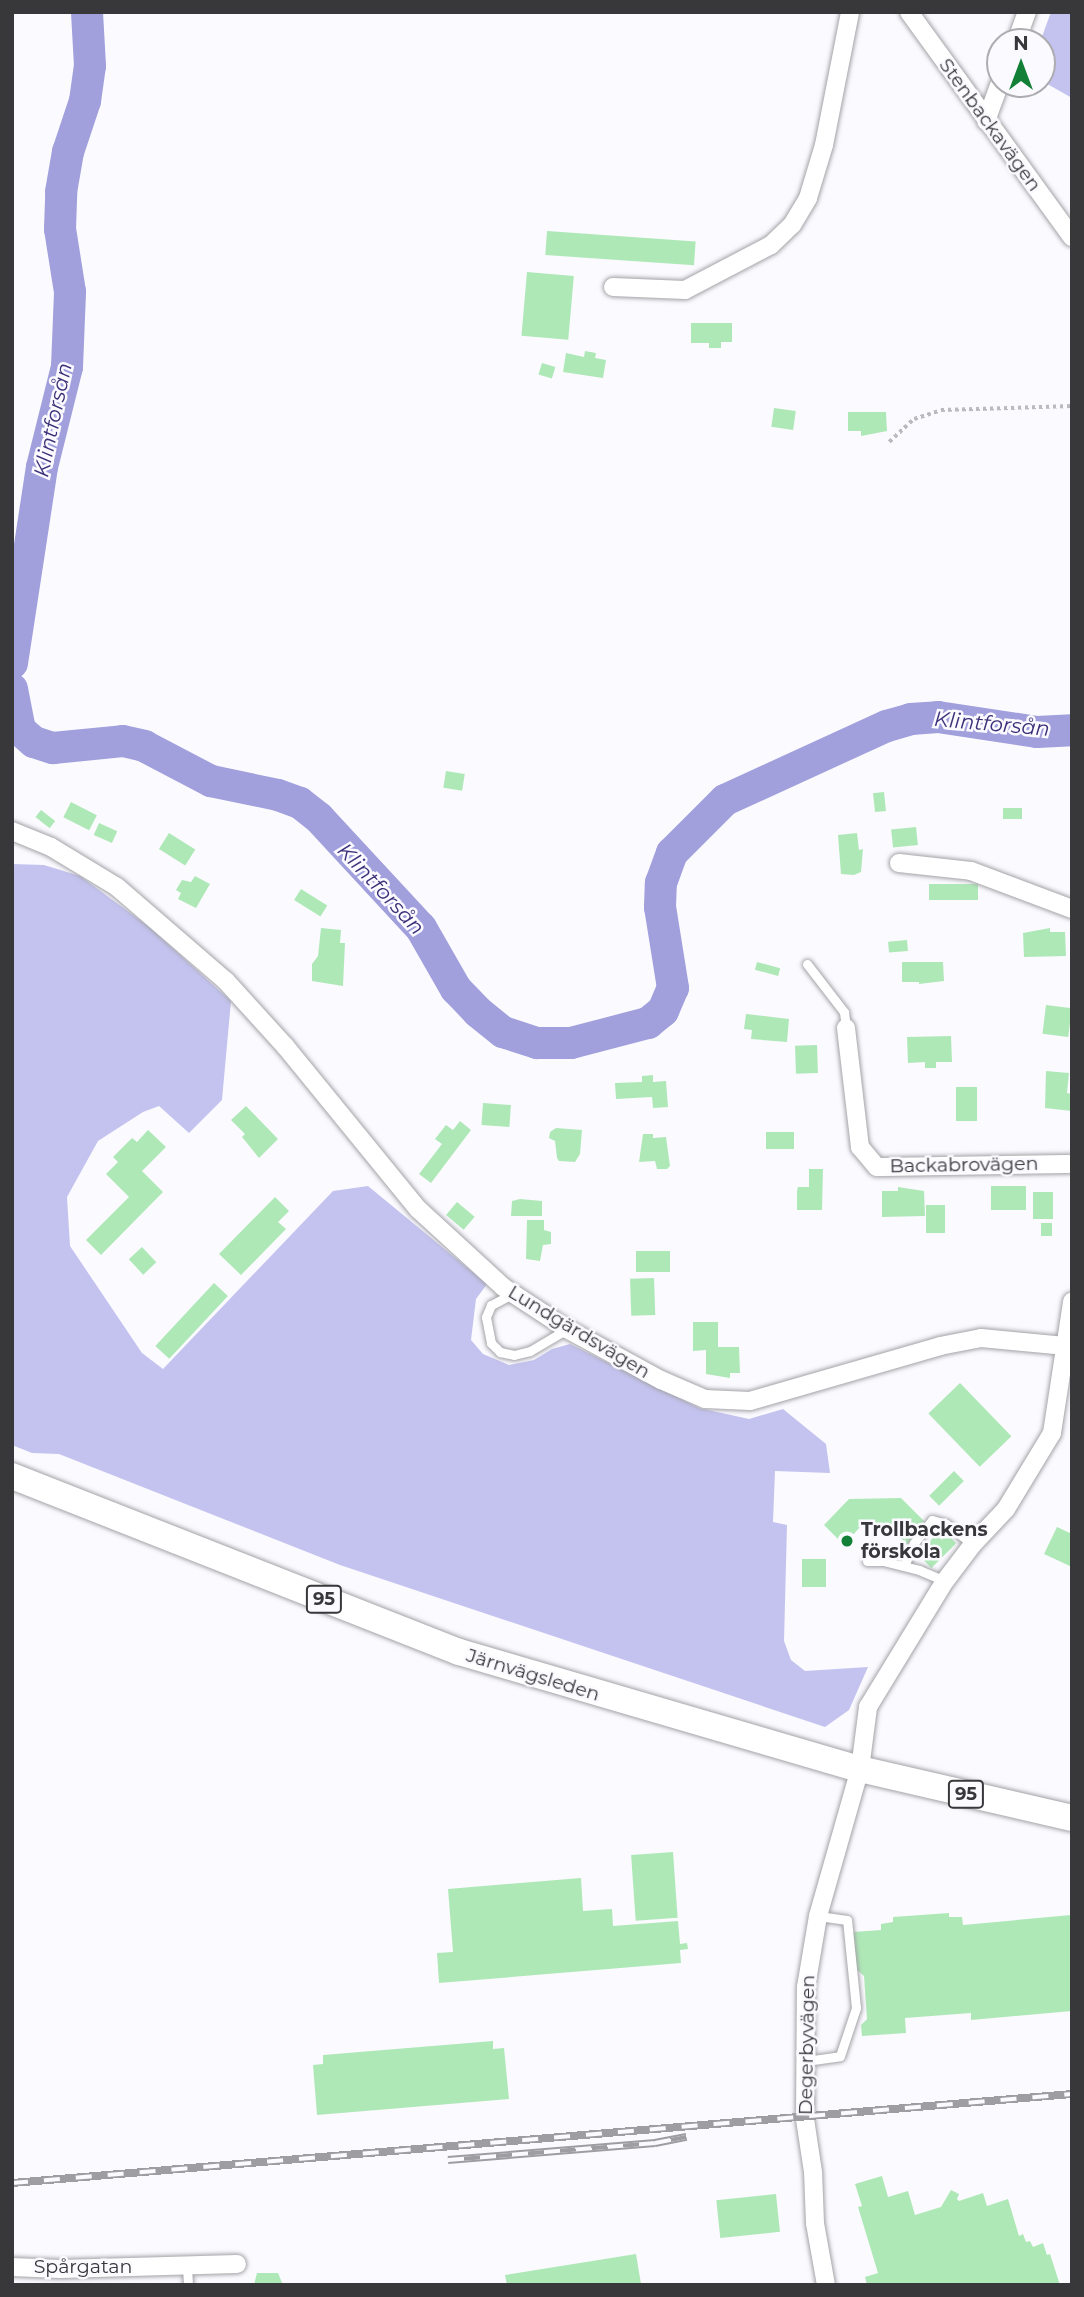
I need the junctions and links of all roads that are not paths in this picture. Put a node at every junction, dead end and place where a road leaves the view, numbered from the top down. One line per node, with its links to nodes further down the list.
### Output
1 (850, 12): 6 (street)
2 (909, 12): 4 (street, Stenbackavägen)
3 (994, 98): 4 (street)
4 (986, 121): 5 (street, Stenbackavägen)
5 (1072, 237)
6 (613, 287)
7 (12, 831): 13 (street, Lundgärdsvägen)
8 (899, 863): 9 (street)
9 (1072, 909)
10 (807, 964): 11 (lane)
11 (846, 1028): 12 (street, Backabrovägen)
12 (1072, 1164)
13 (514, 1294): 15 (street, Lundgärdsvägen); 15 (lane)
14 (1072, 1303): 16 (street)
15 (567, 1329): 16 (street, Lundgärdsvägen)
16 (1066, 1346): 18 (street)
17 (12, 1476): 22 (main road, Järnvägsleden / 95)
18 (973, 1544): 20 (lane); 21 (street)
19 (867, 1561): 20 (lane)
20 (904, 1566): 21 (lane)
21 (945, 1581): 22 (street)
22 (860, 1769): 23 (main road, Järnvägsleden / 95); 24 (street, Degerbyvägen)
23 (1072, 1818)
24 (818, 1916): 25 (street, Degerbyvägen); 25 (lane)
25 (806, 2061): 30 (street, Degerbyvägen)
26 (237, 2264): 27 (street, Spårgatan)
27 (187, 2266): 28 (street, Spårgatan); 29 (lane)
28 (12, 2267)
29 (188, 2285)
30 (826, 2285)

